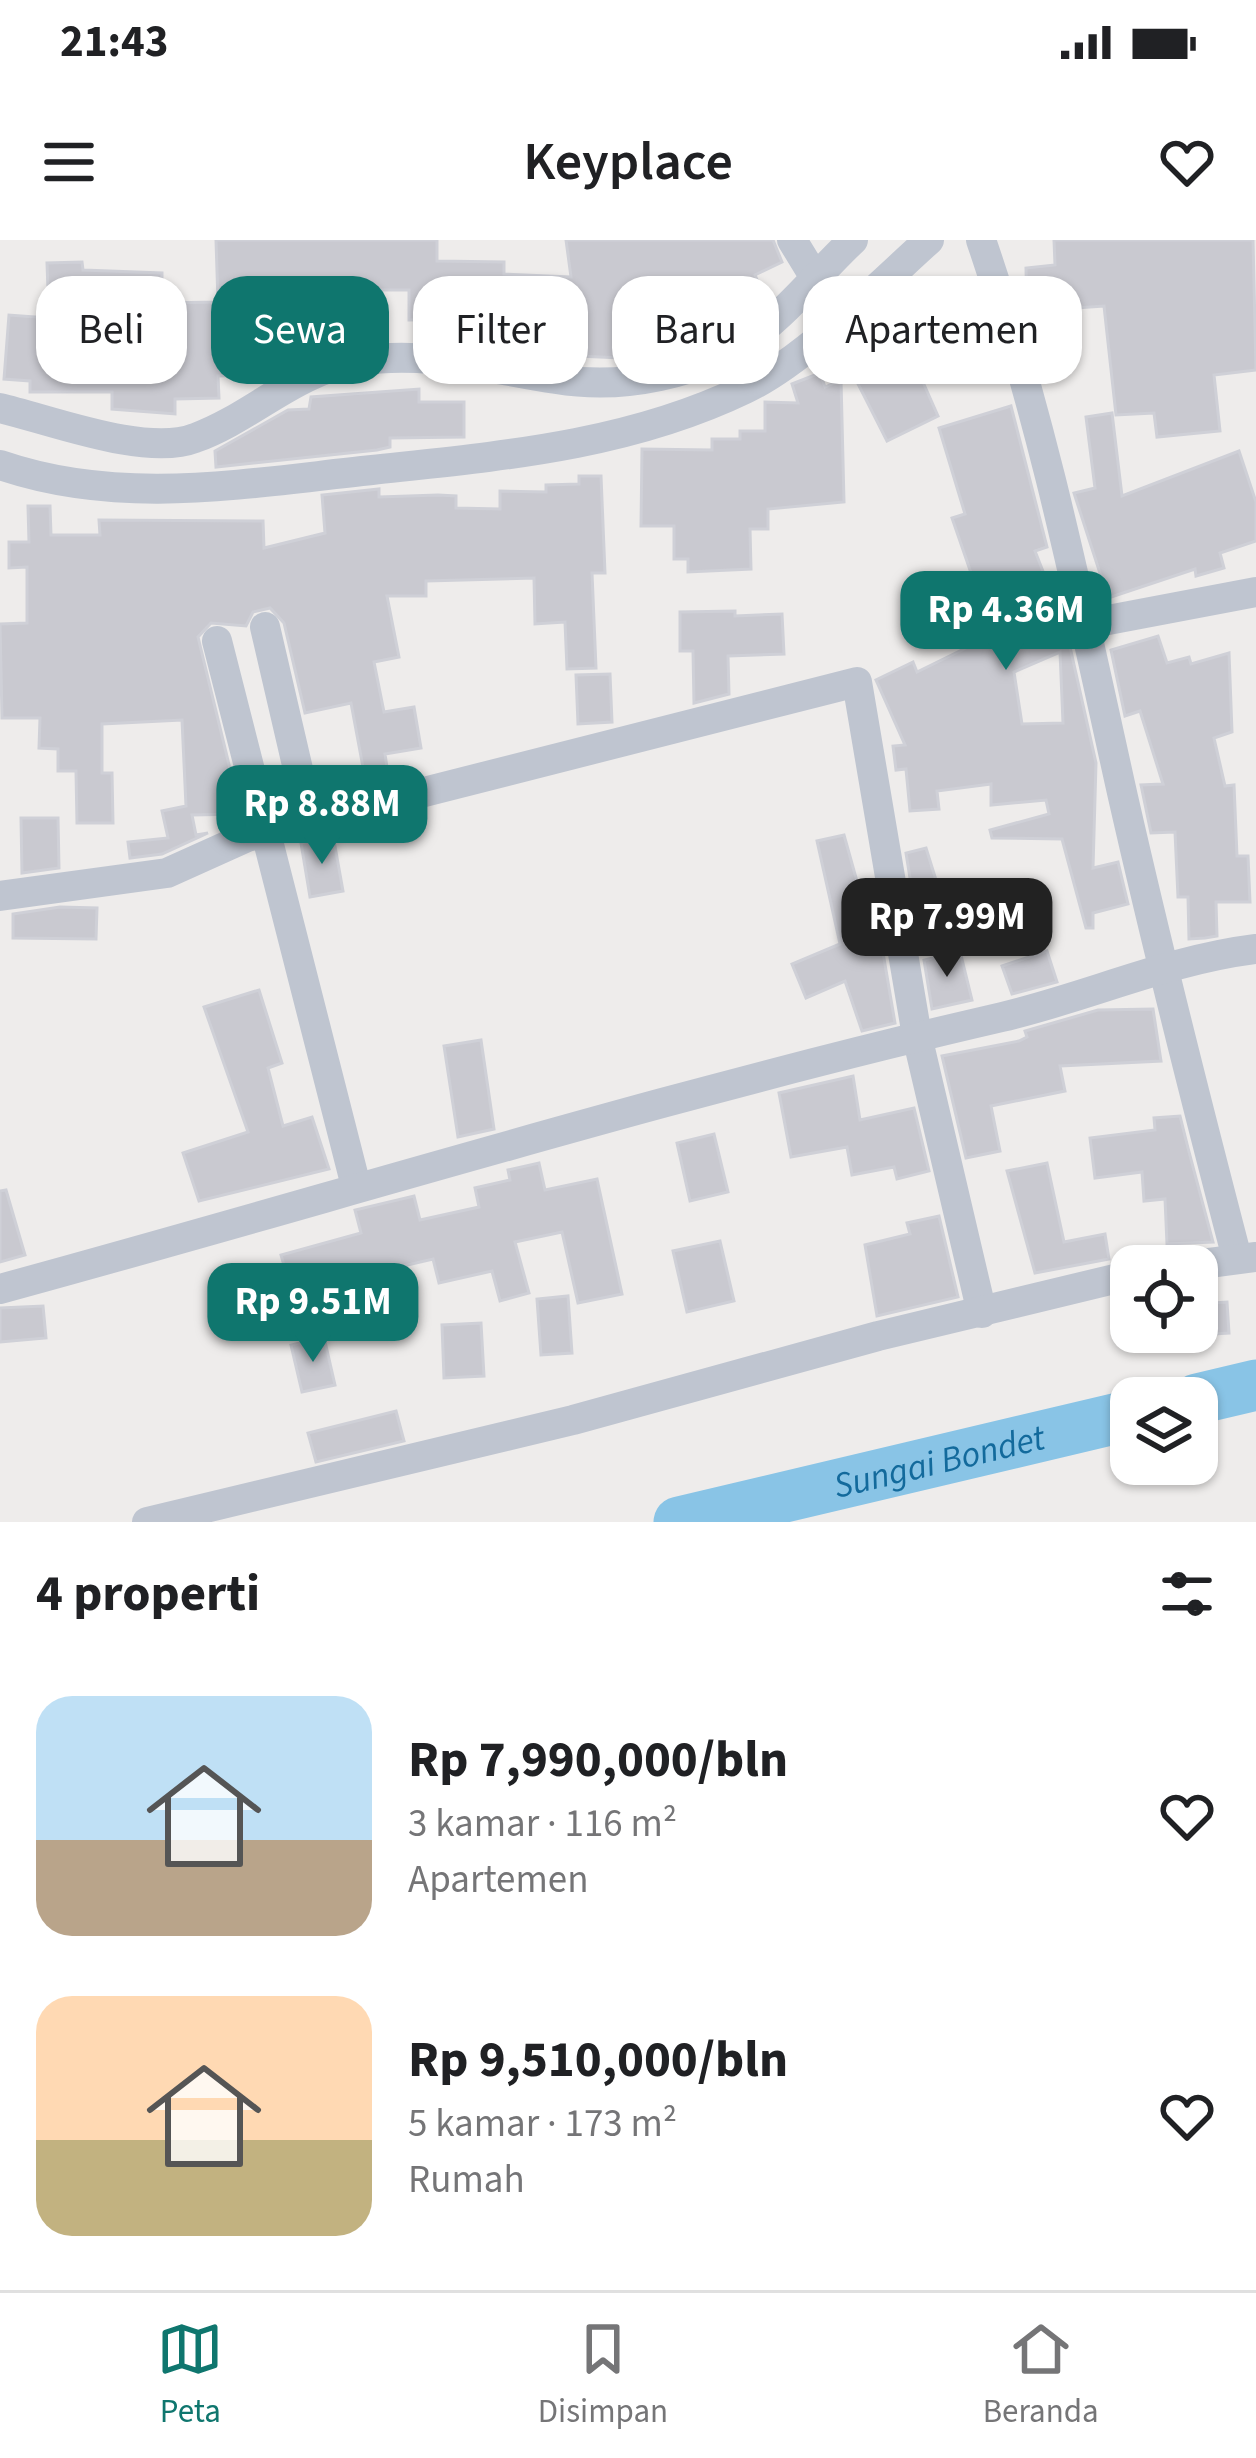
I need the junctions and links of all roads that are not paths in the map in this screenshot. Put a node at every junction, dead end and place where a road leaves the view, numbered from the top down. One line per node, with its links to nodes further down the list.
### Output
1 (792, 240): 5 (street)
2 (853, 240): 6 (street)
3 (929, 240): 7 (street)
4 (981, 240): 17 (street)
5 (814, 276)
6 (834, 276)
7 (860, 276)
8 (803, 315): 10 (street)
9 (803, 315): 11 (street)
10 (779, 337)
11 (779, 337)
12 (612, 381): 14 (street)
13 (709, 384): 15 (street)
14 (0, 408)
15 (0, 465)
16 (1256, 592): 17 (street)
17 (1087, 624): 24 (street)
18 (266, 627): 20 (street)
19 (217, 641): 21 (street)
20 (310, 821): 21 (street); 25 (street)
21 (265, 833): 22 (street); 26 (street)
22 (0, 896)
23 (1256, 949): 24 (street)
24 (1162, 966): 25 (street); 27 (street)
25 (917, 1036): 26 (street); 30 (street)
26 (356, 1186): 29 (street)
27 (1246, 1258)
28 (1110, 1280): 30 (street)
29 (0, 1289)
30 (982, 1313): 31 (street)
31 (147, 1522)

